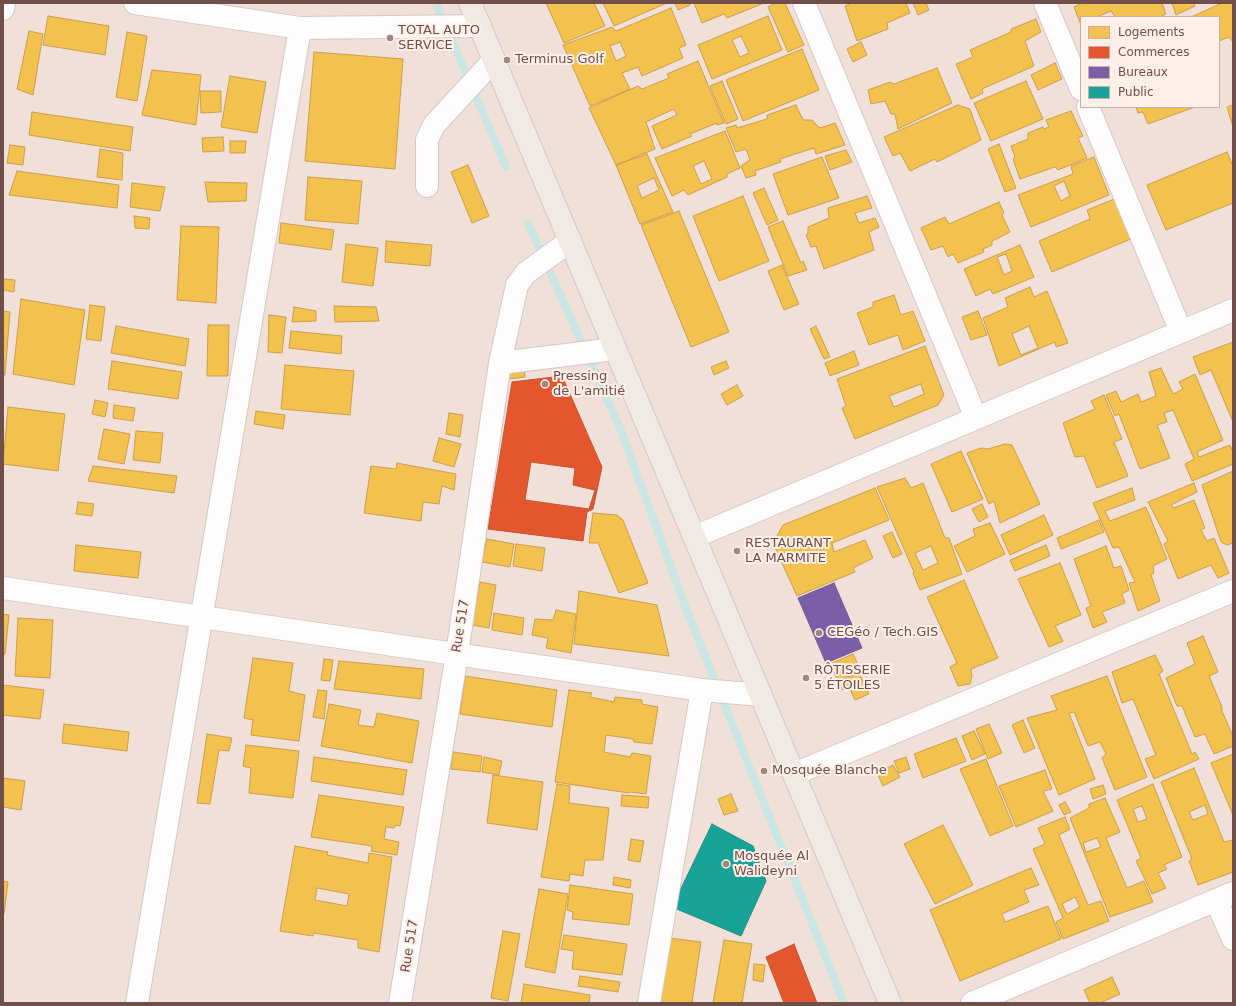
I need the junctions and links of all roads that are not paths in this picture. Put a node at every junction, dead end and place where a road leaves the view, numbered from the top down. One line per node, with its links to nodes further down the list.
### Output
1 (4, 3): 6 (street)
2 (135, 3): 8 (street)
3 (470, 3): 7 (main road)
4 (804, 3): 18 (street)
5 (1045, 3): 10 (street)
6 (3, 9)
7 (480, 26): 8 (street); 9 (main road)
8 (300, 28): 22 (street)
9 (494, 60): 12 (street); 13 (main road)
10 (1080, 87)
11 (1088, 108): 15 (street)
12 (426, 186)
13 (570, 241): 16 (main road); 17 (street, Rue 517)
14 (1233, 310): 15 (street)
15 (1181, 332): 18 (street)
16 (615, 349): 17 (street); 19 (main road)
17 (500, 364): 23 (street, Rue 517)
18 (976, 418): 19 (street)
19 (694, 537): 25 (main road)
20 (3, 588): 22 (street)
21 (1233, 590): 26 (street)
22 (201, 617): 23 (street); 30 (street)
23 (457, 654): 24 (street); 31 (street, Rue 517)
24 (702, 690): 25 (street); 32 (street)
25 (761, 695): 26 (main road)
26 (794, 774): 33 (main road)
27 (1224, 897): 28 (street); 29 (street)
28 (1233, 939)
29 (976, 1002)
30 (137, 1003)
31 (400, 1003)
32 (649, 1003)
33 (890, 1003)

